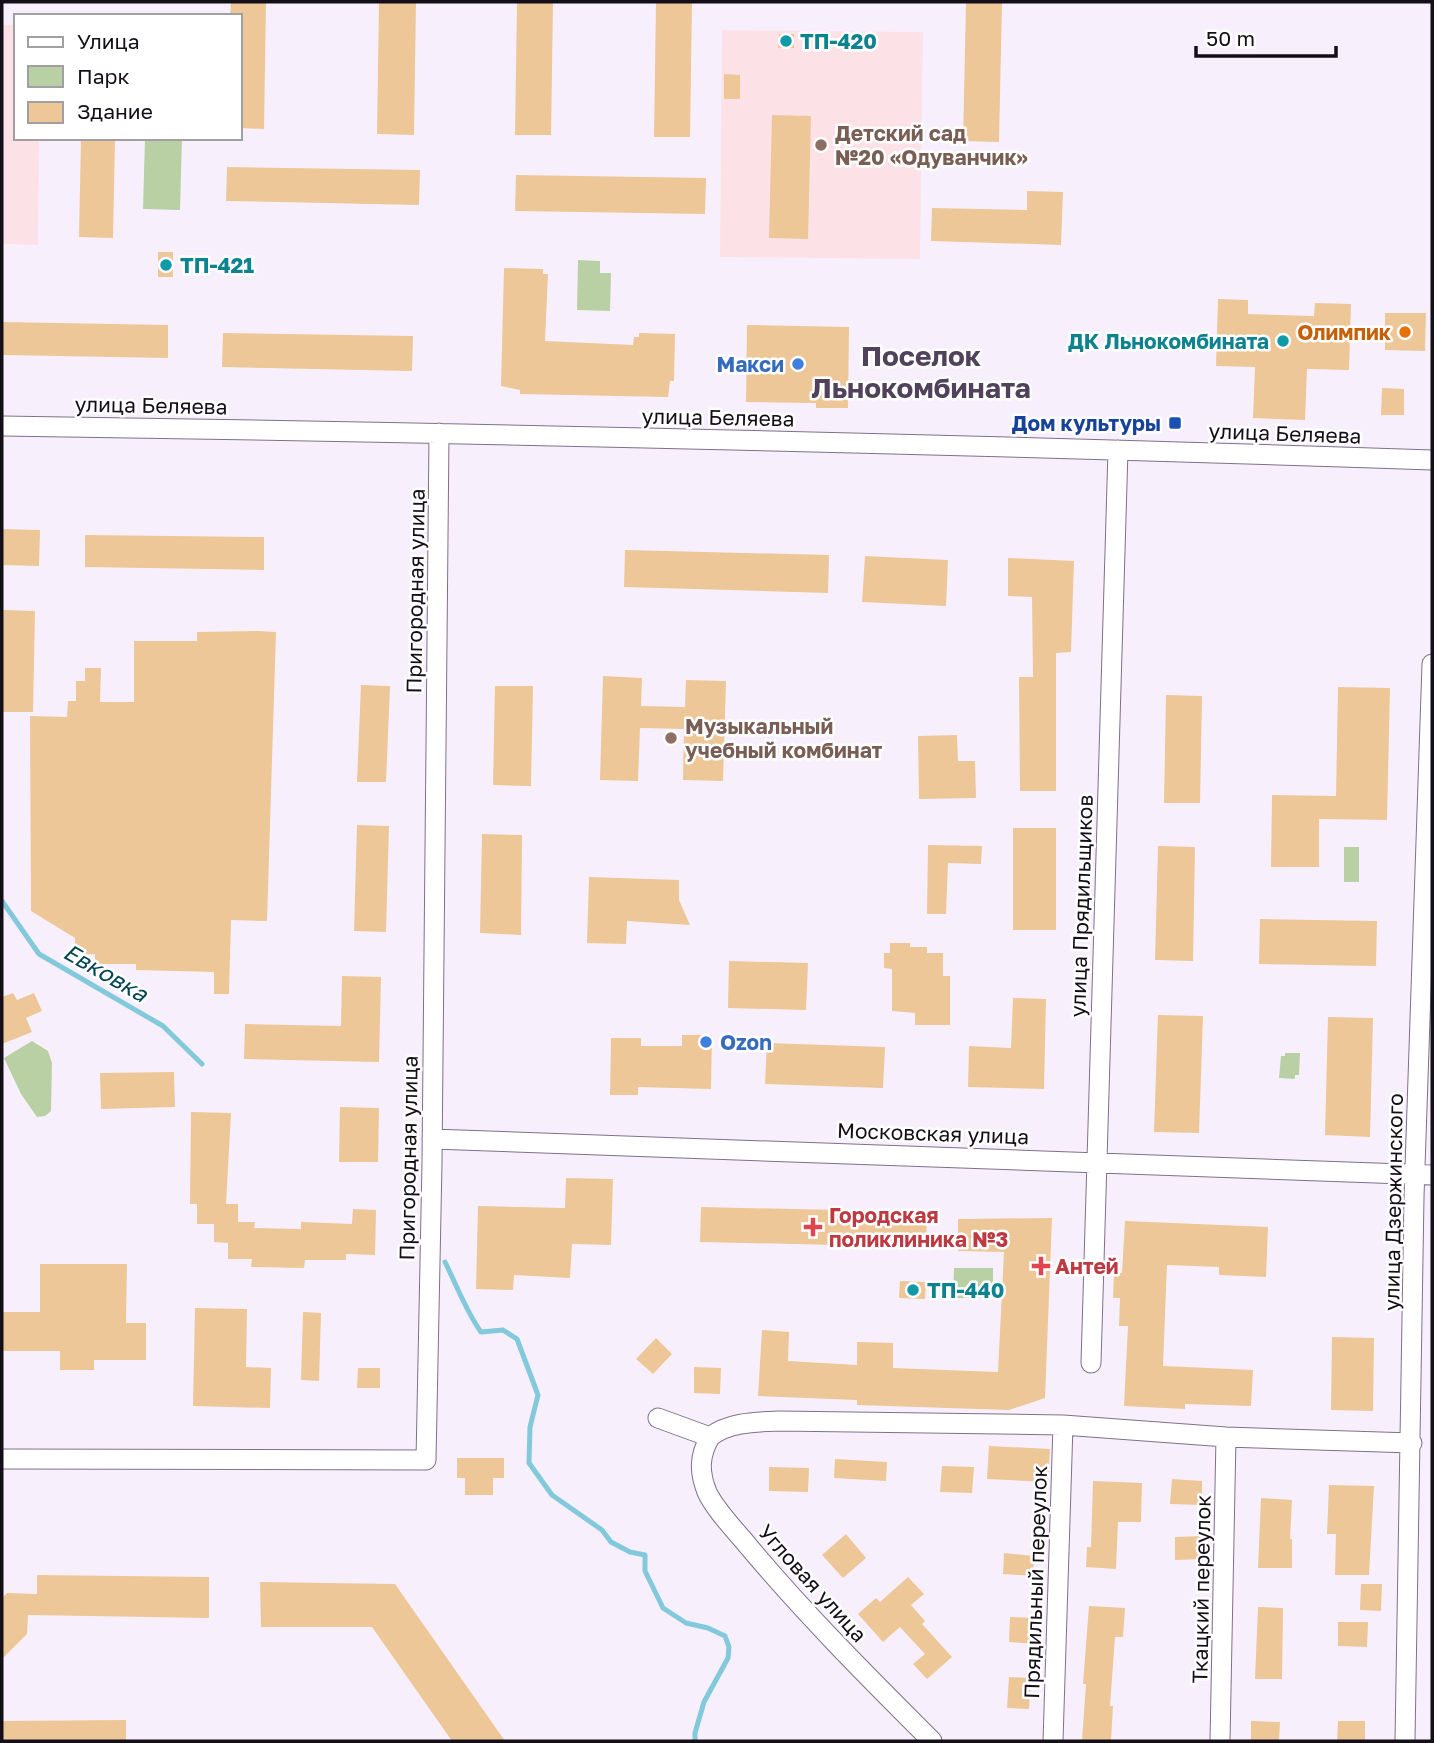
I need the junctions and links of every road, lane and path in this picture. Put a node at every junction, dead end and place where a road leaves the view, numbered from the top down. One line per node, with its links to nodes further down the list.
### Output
1 (2, 426): 2 (street, улица Беляева)
2 (439, 433): 3 (street, улица Беляева); 6 (street, Пригородная улица)
3 (1118, 450): 4 (street, улица Беляева); 7 (street, улица Прядильщиков)
4 (1432, 460)
5 (1432, 664): 8 (street, улица Дзержинского)
6 (432, 1139): 7 (street, Московская улица); 15 (street, Пригородная улица)
7 (1096, 1161): 8 (street, Московская улица); 9 (street, улица Прядильщиков)
8 (1424, 1175): 14 (street, улица Дзержинского)
9 (1091, 1363)
10 (658, 1418): 12 (street)
11 (1063, 1425): 12 (street); 13 (street); 17 (street, Прядильный переулок)
12 (710, 1437): 16 (street, Угловая улица)
13 (1226, 1437): 14 (street); 18 (street, Ткацкий переулок)
14 (1412, 1443): 19 (street, улица Дзержинского)
15 (2, 1459)
16 (932, 1741)
17 (1053, 1741)
18 (1220, 1741)
19 (1405, 1741)

